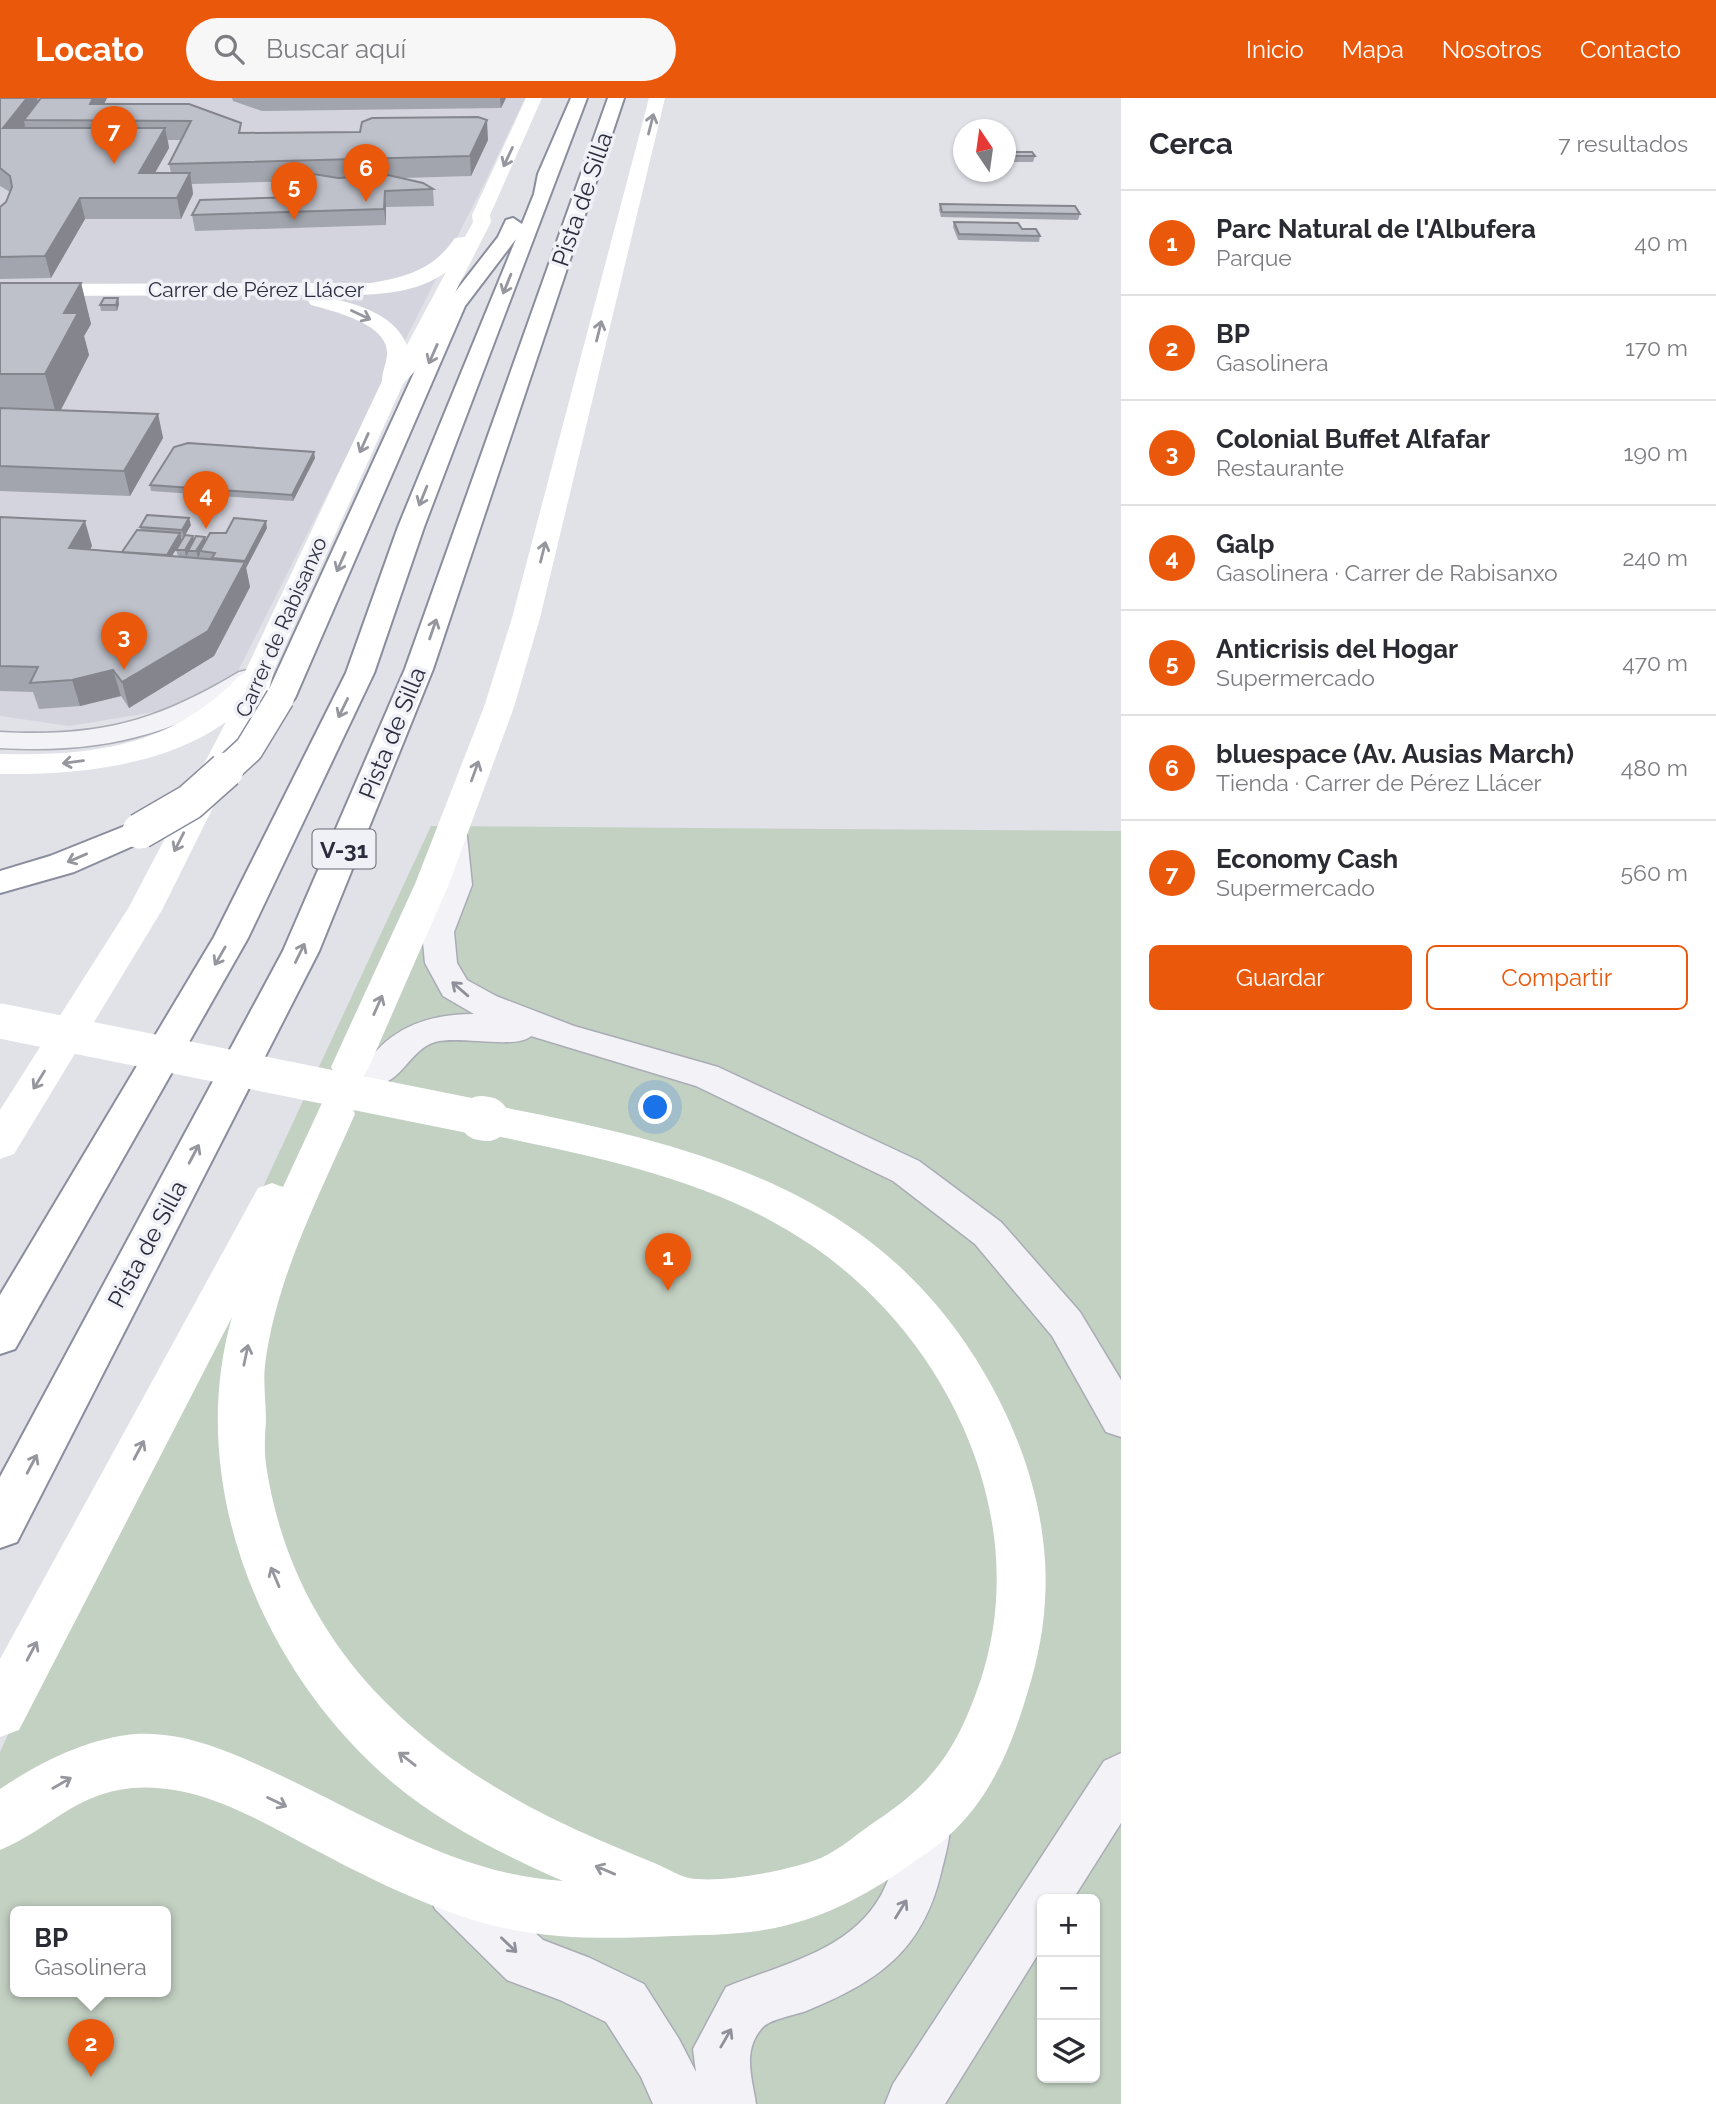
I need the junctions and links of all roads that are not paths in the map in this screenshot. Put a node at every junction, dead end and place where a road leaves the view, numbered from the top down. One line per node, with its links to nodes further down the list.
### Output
1 (534, 98): 6 (main road, Carrer de Rabisanxo, one-way to 6)
2 (579, 98): 5 (main road, Pista de Silla / V-31)
3 (617, 98): 21 (main road, Pista de Silla / V-31, one-way to 3)
4 (657, 98): 13 (main road, one-way to 4)
5 (547, 174): 14 (main road, one-way to 14, bridge); 19 (main road, Pista de Silla / V-31, one-way to 19)
6 (481, 215): 7 (main road, Carrer de Pérez Llácer); 9 (main road, Carrer de Rabisanxo)
7 (0, 290)
8 (0, 295): 9 (main road, Carrer de Pérez Llácer, one-way to 9)
9 (393, 381): 10 (main road, Carrer de Rabisanxo, one-way to 10)
10 (260, 670): 11 (street); 12 (main road, one-way to 12); 18 (main road, Carrer de Rabisanxo, one-way to 18)
11 (0, 740)
12 (0, 764)
13 (452, 836): 16 (street, one-way to 13); 17 (main road, one-way to 13)
14 (0, 882)
15 (0, 1021): 24 (main road, bridge)
16 (566, 1036): 17 (street); 20 (street)
17 (364, 1070)
18 (0, 1143)
19 (0, 1335)
20 (1121, 1418)
21 (0, 1525)
22 (0, 1711): 28 (main road)
23 (1121, 1777): 27 (street)
24 (928, 1819): 28 (main road); 31 (street, one-way to 24)
25 (0, 1823): 26 (main road, one-way to 26)
26 (442, 1881): 28 (main road); 30 (street, one-way to 30)
27 (1047, 1894)
28 (690, 1907)
29 (1037, 1909): 32 (street)
30 (682, 2104)
31 (728, 2104)
32 (913, 2104)

